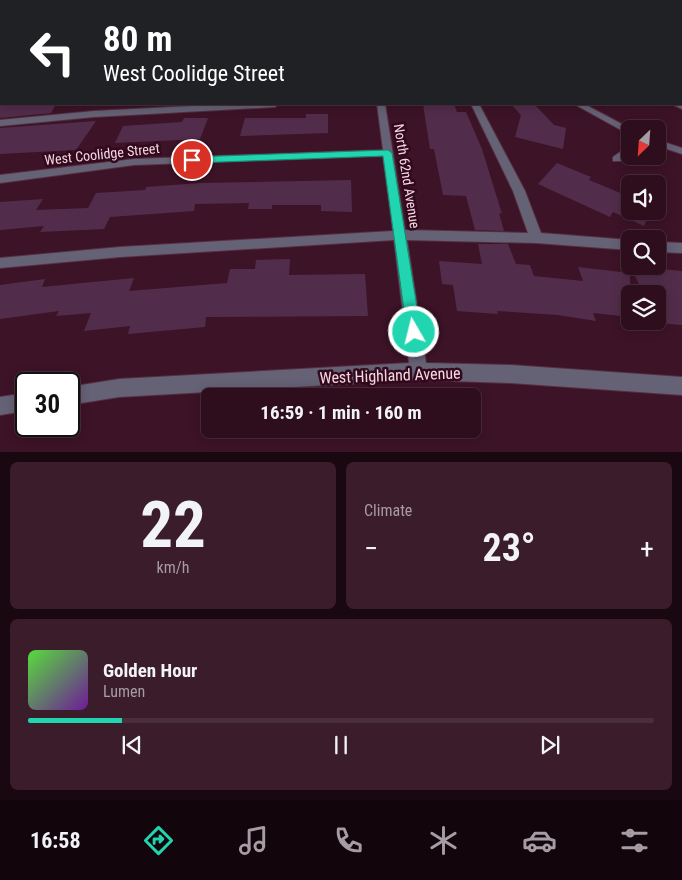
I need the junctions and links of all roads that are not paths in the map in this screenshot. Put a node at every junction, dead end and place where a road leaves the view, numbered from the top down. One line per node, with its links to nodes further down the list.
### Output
1 (257, 105): 5 (street)
2 (381, 105): 9 (street, North 62nd Avenue)
3 (476, 105): 14 (street)
4 (580, 105): 6 (street)
5 (0, 123)
6 (621, 127)
7 (666, 146): 8 (street)
8 (682, 151)
9 (388, 153): 12 (street, West Coolidge Street); 13 (street, North 62nd Avenue)
10 (621, 156): 11 (street)
11 (617, 159)
12 (0, 180)
13 (400, 235): 14 (street); 18 (street); 19 (street, North 62nd Avenue)
14 (536, 238): 15 (street)
15 (621, 243)
16 (666, 247): 17 (street)
17 (682, 248)
18 (0, 263)
19 (419, 371): 20 (street, West Highland Avenue); 21 (street, West Highland Avenue)
20 (682, 386)
21 (80, 394)
22 (15, 404): 23 (street)
23 (0, 406)

